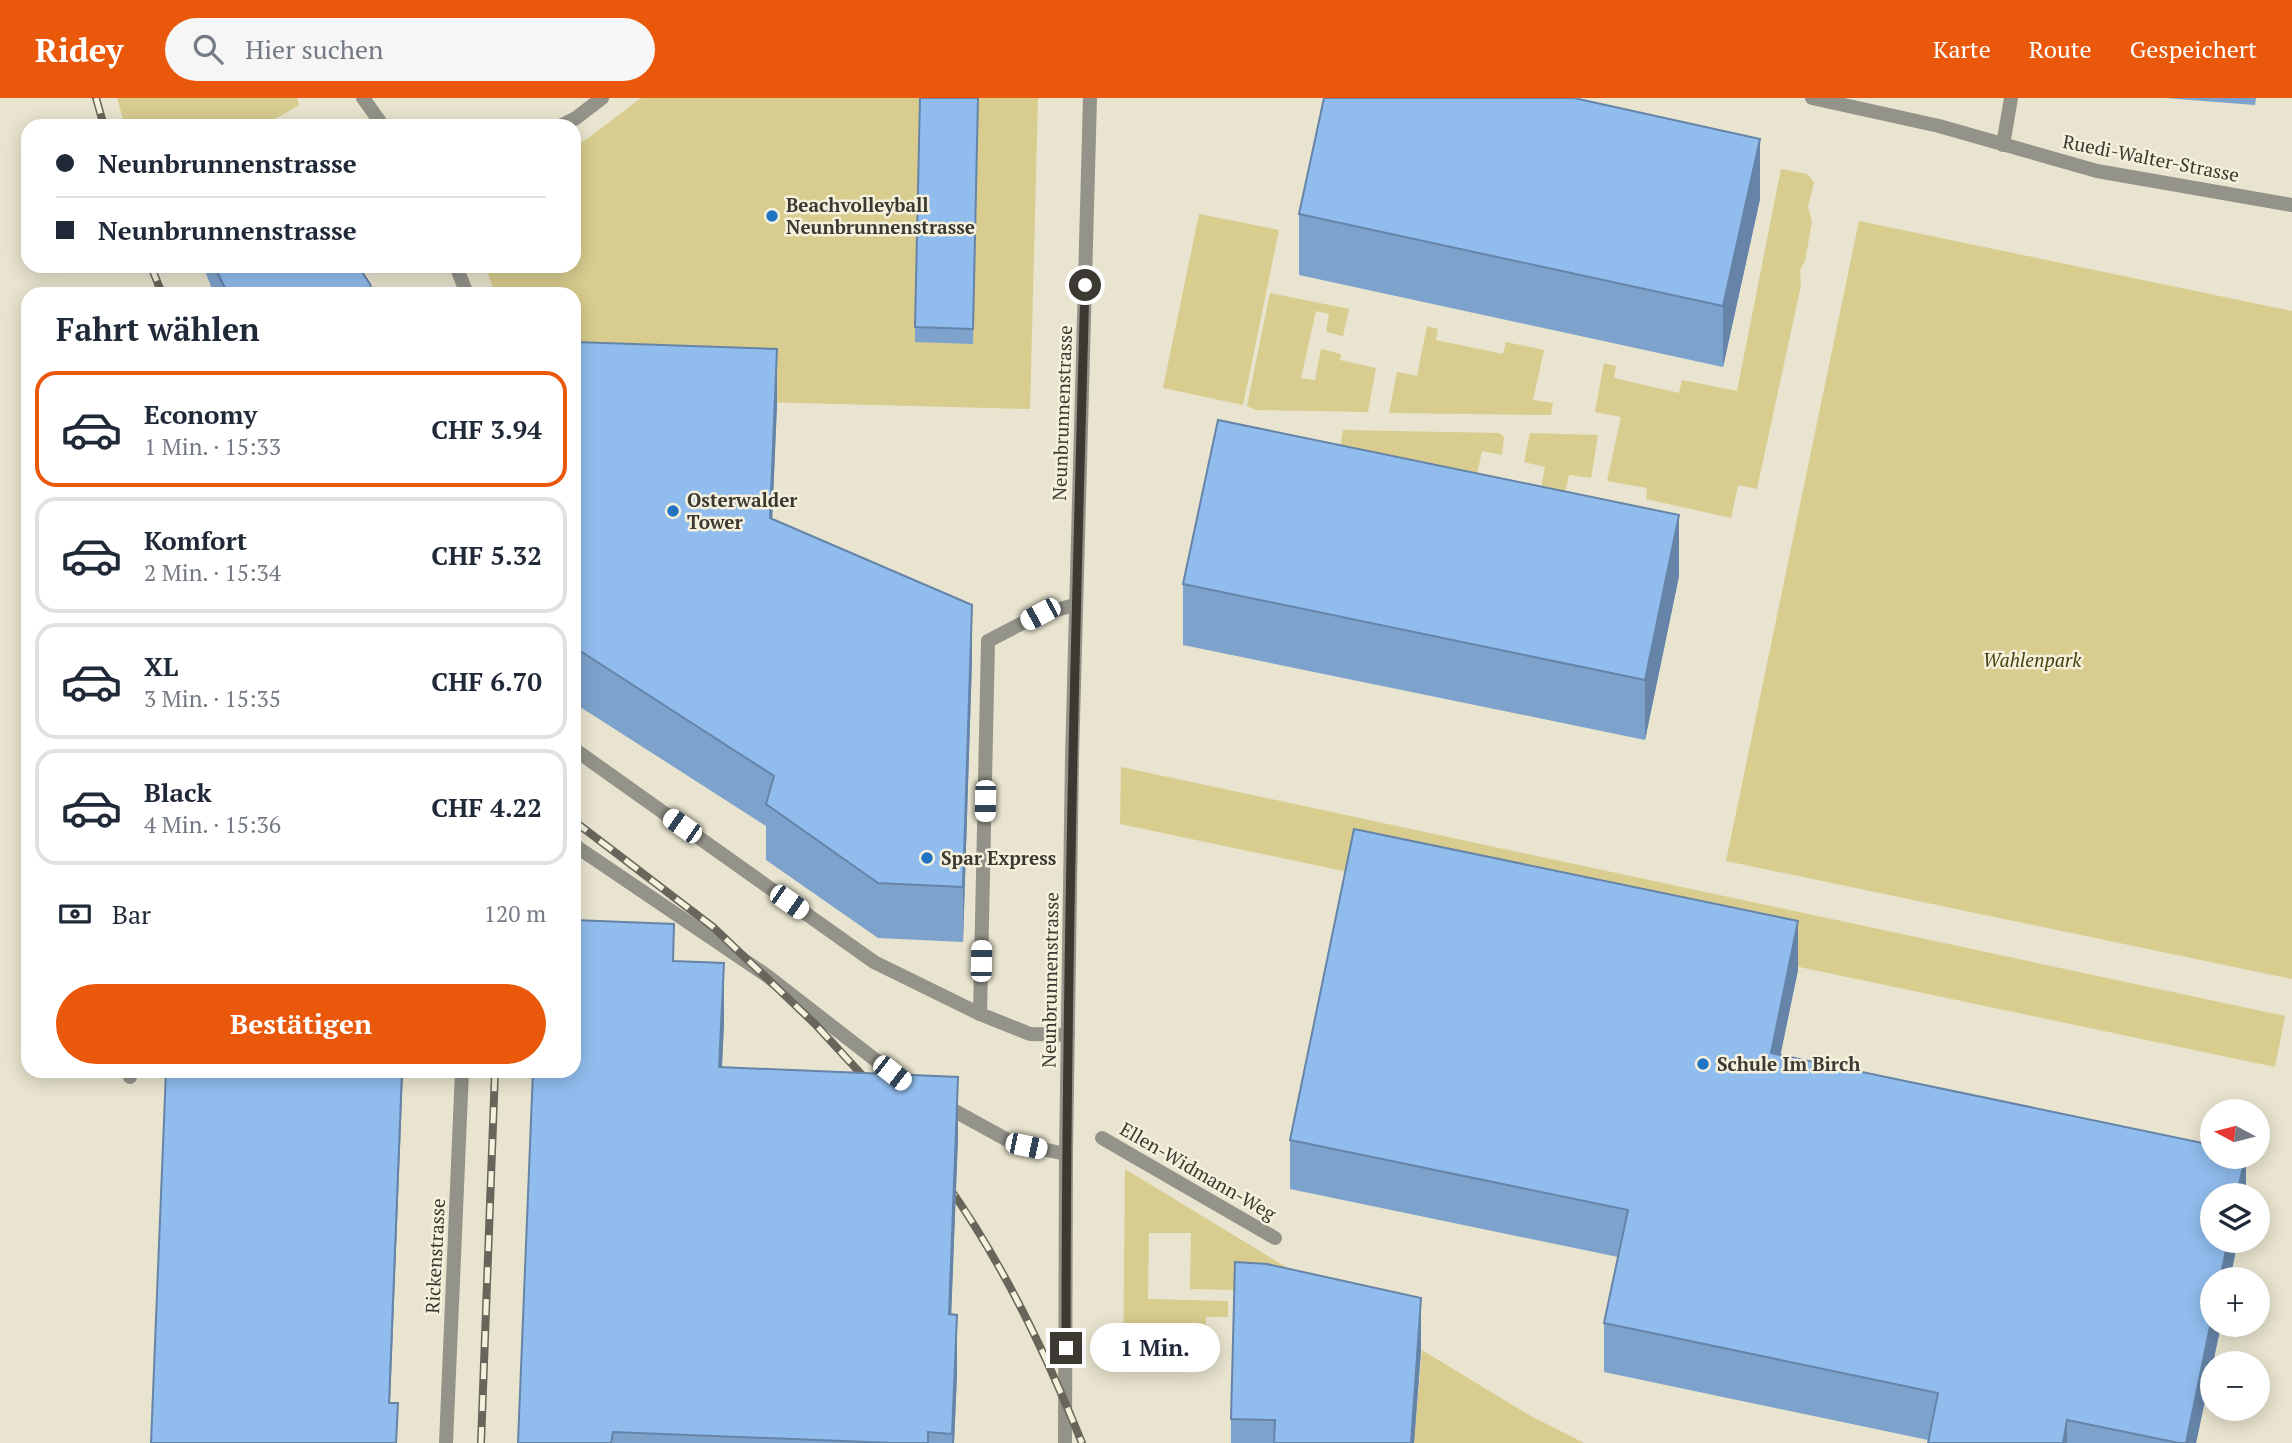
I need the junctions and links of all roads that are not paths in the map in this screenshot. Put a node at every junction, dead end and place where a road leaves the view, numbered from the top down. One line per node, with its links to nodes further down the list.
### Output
1 (363, 98): 6 (street)
2 (602, 98): 7 (street)
3 (1090, 98): 10 (street, Neunbrunnenstrasse)
4 (1812, 98): 8 (street, Ruedi-Walter-Strasse)
5 (2011, 98): 8 (street)
6 (378, 119)
7 (574, 119)
8 (2003, 145): 9 (street, Ruedi-Walter-Strasse)
9 (2292, 205)
10 (1075, 605): 13 (street); 14 (street, Neunbrunnenstrasse)
11 (581, 754): 13 (street)
12 (581, 850): 17 (street)
13 (980, 1014): 14 (street)
14 (1068, 1035): 17 (street, Neunbrunnenstrasse)
15 (462, 1078): 19 (street, Rickenstrasse)
16 (1101, 1138): 18 (street, Ellen-Widmann-Weg)
17 (1066, 1154): 20 (street, Neunbrunnenstrasse)
18 (1275, 1238)
19 (446, 1443)
20 (1065, 1443)

